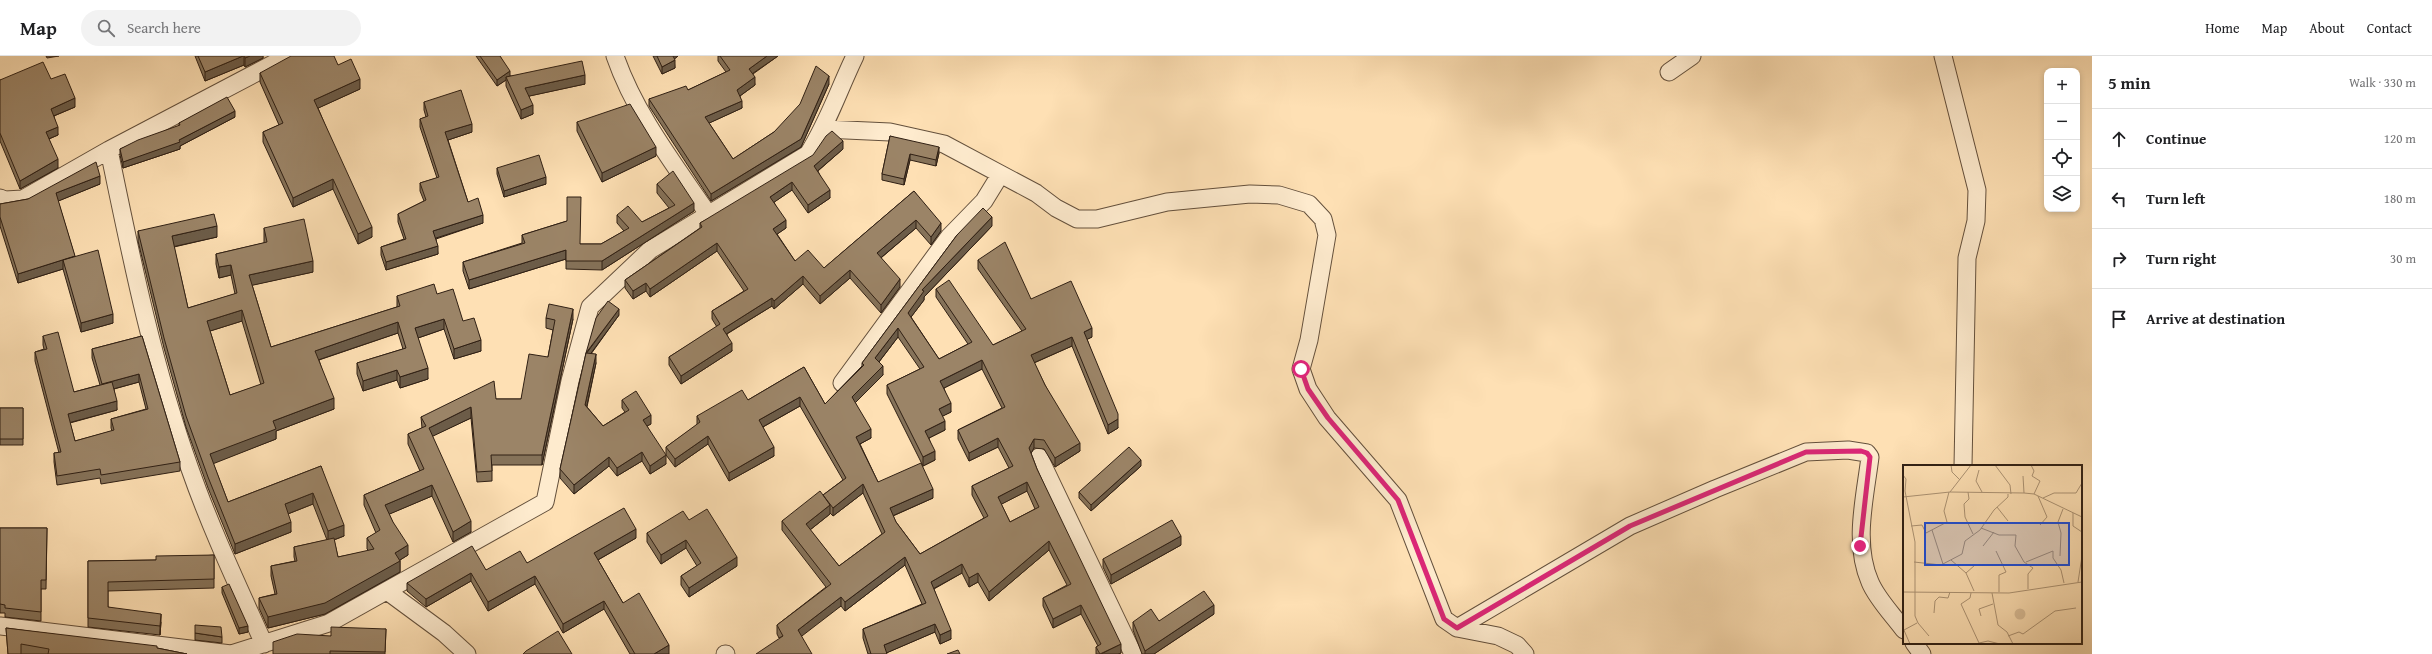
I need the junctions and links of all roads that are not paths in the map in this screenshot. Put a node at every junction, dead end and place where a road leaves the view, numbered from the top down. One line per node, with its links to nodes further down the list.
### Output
1 (288, 56): 8 (street)
2 (615, 56): 11 (street)
3 (855, 56): 7 (street)
4 (1692, 56): 6 (street)
5 (1943, 56): 14 (street)
6 (1669, 72)
7 (824, 129): 9 (street); 11 (street)
8 (109, 150): 10 (street); 19 (street)
9 (1000, 175): 12 (street); 17 (street)
10 (0, 198)
11 (708, 214): 15 (street)
12 (842, 383)
13 (1039, 457): 22 (street)
14 (1963, 465)
15 (387, 592): 19 (street); 21 (street)
16 (0, 626): 19 (street)
17 (1457, 628): 18 (street); 23 (street)
18 (1903, 629)
19 (264, 644)
20 (1915, 644): 24 (street)
21 (467, 654)
22 (1133, 654)
23 (1525, 654)
24 (1922, 654)

